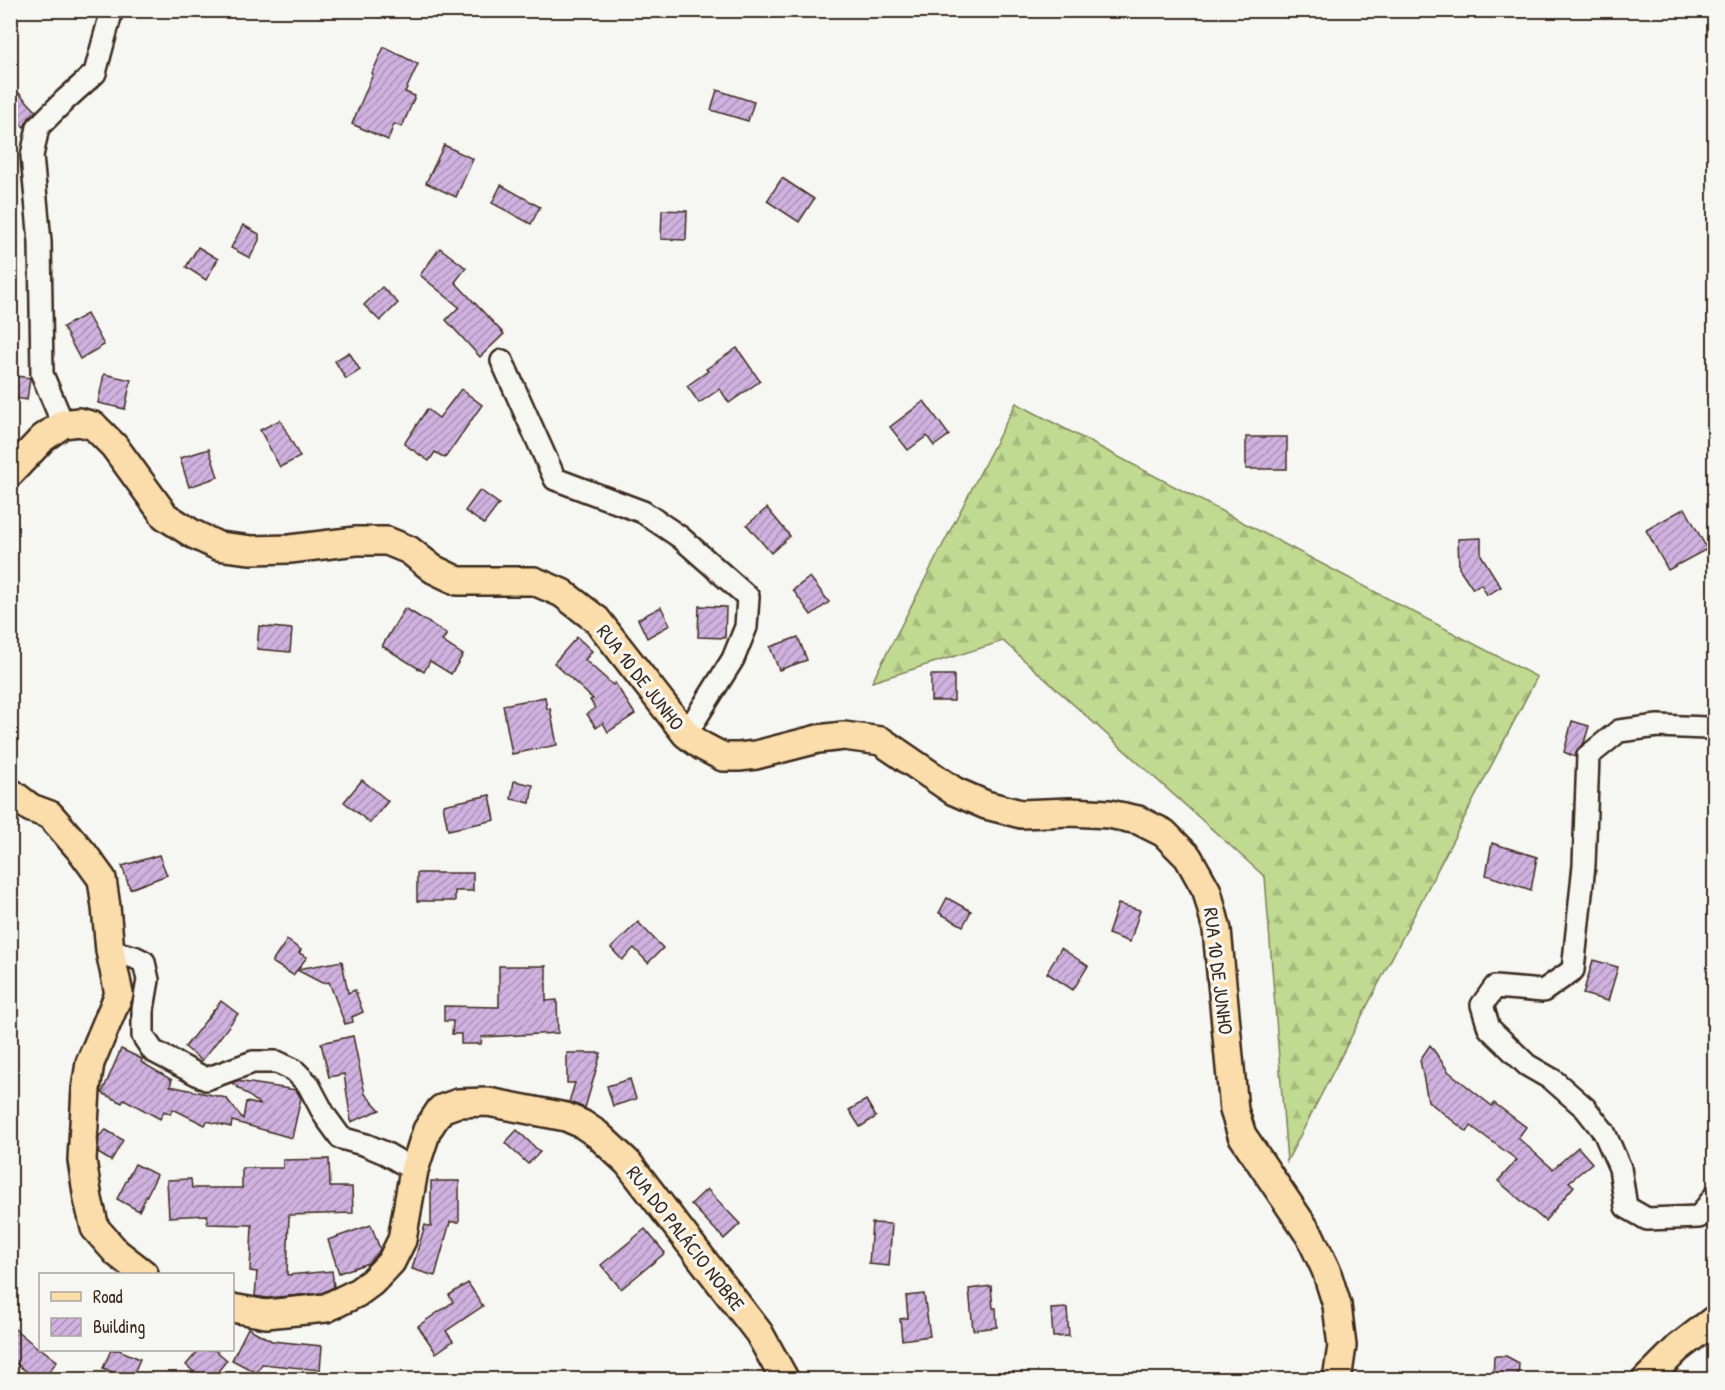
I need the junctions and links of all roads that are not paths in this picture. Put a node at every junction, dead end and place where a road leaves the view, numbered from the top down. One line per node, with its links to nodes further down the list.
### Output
1 (109, 10): 3 (street)
2 (502, 361): 6 (street)
3 (53, 431): 4 (main road); 6 (main road, RUA 10 DE JUNHO)
4 (10, 473)
5 (1714, 726): 10 (street)
6 (686, 734): 15 (main road, RUA 10 DE JUNHO)
7 (10, 792): 8 (main road)
8 (110, 951): 9 (street); 11 (main road)
9 (414, 1170): 12 (main road, RUA DO PALÁCIO NOBRE); 14 (main road, RUA DO PALÁCIO NOBRE)
10 (1714, 1197)
11 (142, 1273)
12 (234, 1308)
13 (1714, 1320): 16 (main road)
14 (785, 1380)
15 (1337, 1380)
16 (1646, 1380)

